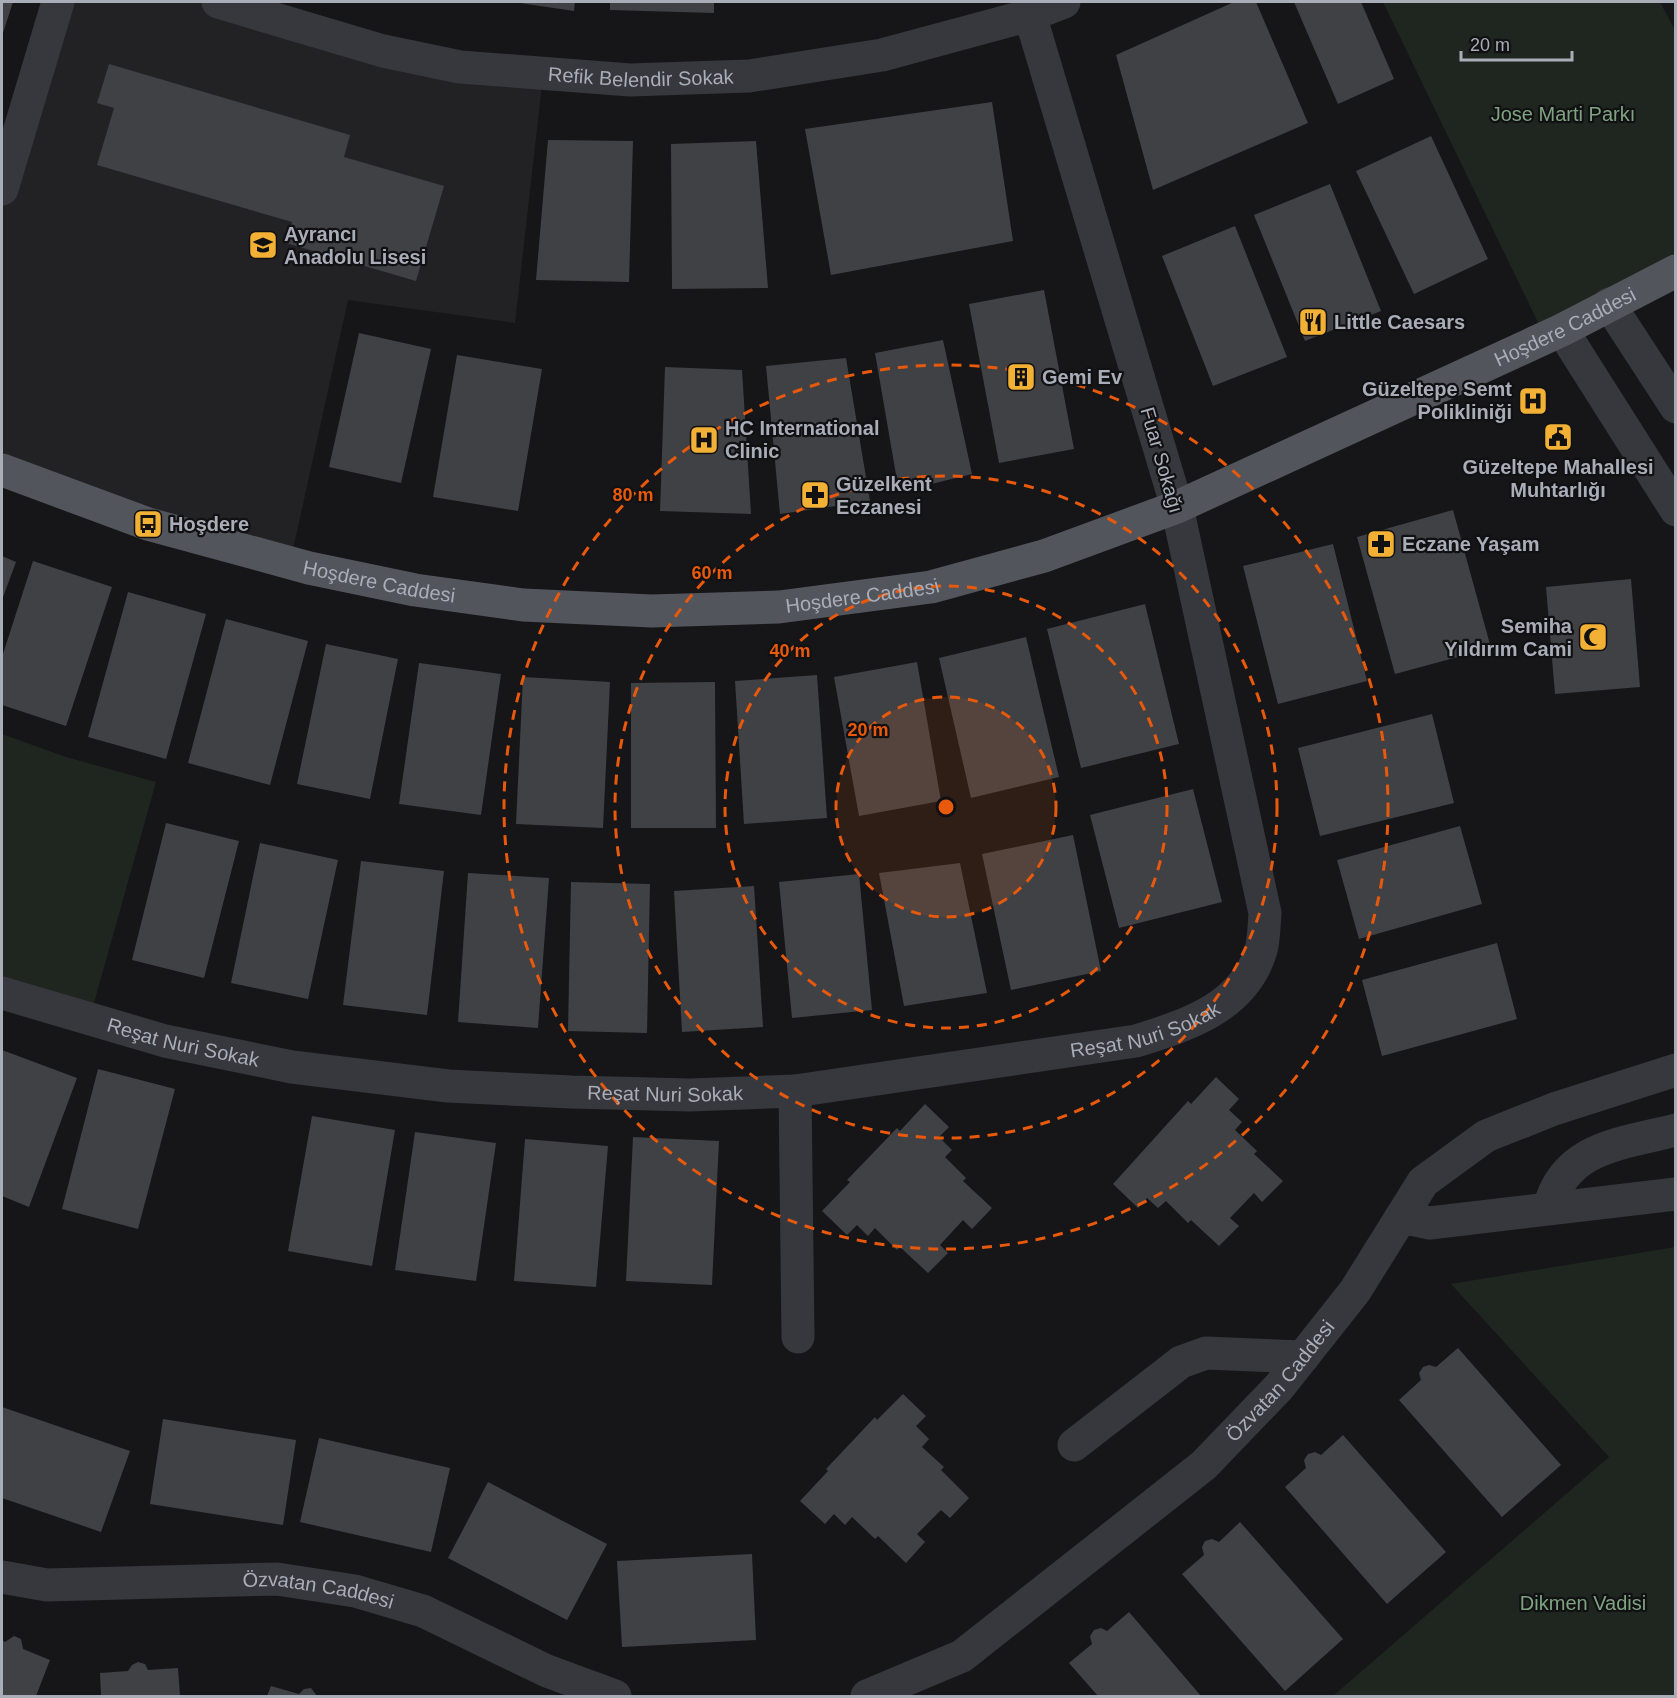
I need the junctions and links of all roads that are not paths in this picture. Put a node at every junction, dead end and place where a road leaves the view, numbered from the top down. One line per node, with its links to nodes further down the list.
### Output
1 (58, 2): 5 (street)
2 (218, 2): 4 (street, Refik Belendir Sokak)
3 (1064, 2): 4 (street, Refik Belendir Sokak)
4 (1030, 15): 11 (street, Fuar Sokağı)
5 (2, 189)
6 (1676, 270): 7 (main road, Hoşdere Caddesi)
7 (1609, 304): 8 (main road, Hoşdere Caddesi); 9 (street)
8 (1562, 330): 11 (main road, Hoşdere Caddesi); 12 (street)
9 (1676, 407)
10 (2, 470): 11 (main road, Hoşdere Caddesi)
11 (1177, 507): 13 (street, Fuar Sokağı)
12 (1676, 510)
13 (1265, 913): 16 (street, Reşat Nuri Sokak)
14 (2, 993): 16 (street, Reşat Nuri Sokak)
15 (1676, 1070): 20 (street, Özvatan Caddesi)
16 (795, 1091): 21 (street)
17 (1676, 1130): 19 (street)
18 (1676, 1194): 19 (street)
19 (1549, 1208): 20 (street)
20 (1401, 1218): 22 (street, Özvatan Caddesi)
21 (798, 1337)
22 (1303, 1357): 23 (street); 26 (street, Özvatan Caddesi)
23 (1074, 1445)
24 (2, 1577): 25 (street, Özvatan Caddesi)
25 (615, 1696)
26 (867, 1696)

